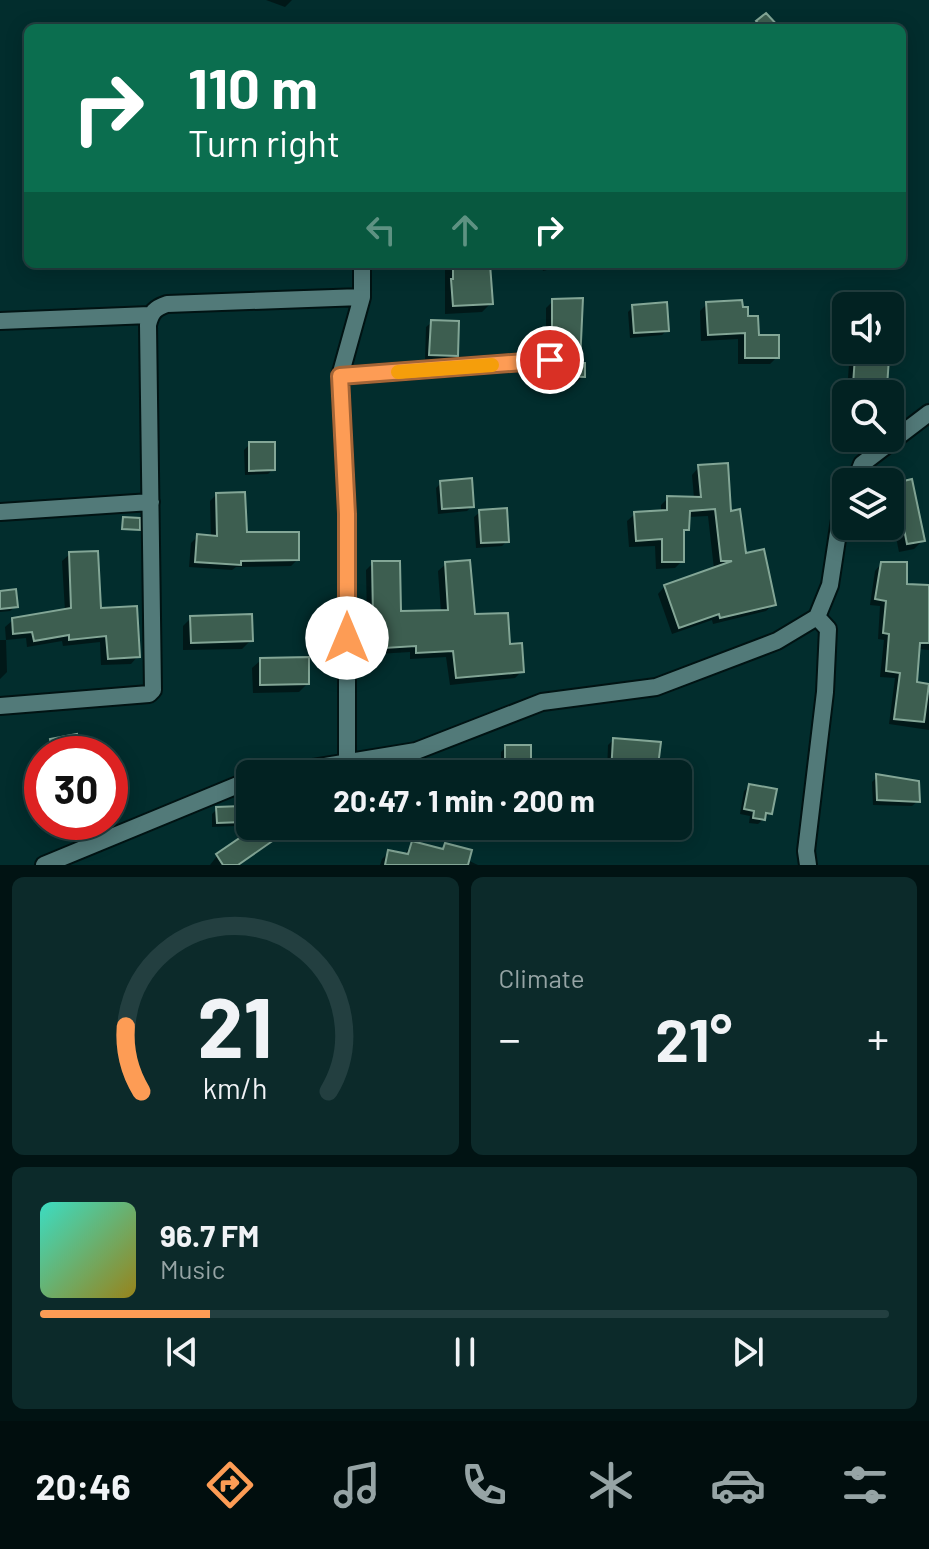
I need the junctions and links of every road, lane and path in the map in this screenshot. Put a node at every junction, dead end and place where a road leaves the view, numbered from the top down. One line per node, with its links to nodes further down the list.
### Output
1 (362, 268): 2 (street)
2 (362, 297): 3 (street); 6 (street)
3 (150, 315): 4 (street); 9 (street)
4 (0, 321)
5 (550, 360): 6 (street)
6 (340, 376): 14 (street)
7 (929, 413): 8 (street)
8 (860, 468)
9 (151, 502): 10 (street); 13 (street)
10 (0, 512)
11 (837, 540): 12 (street)
12 (817, 617): 15 (street); 18 (street)
13 (0, 706)
14 (347, 760)
15 (364, 760)
16 (236, 786): 17 (street)
17 (44, 865)
18 (808, 865)

